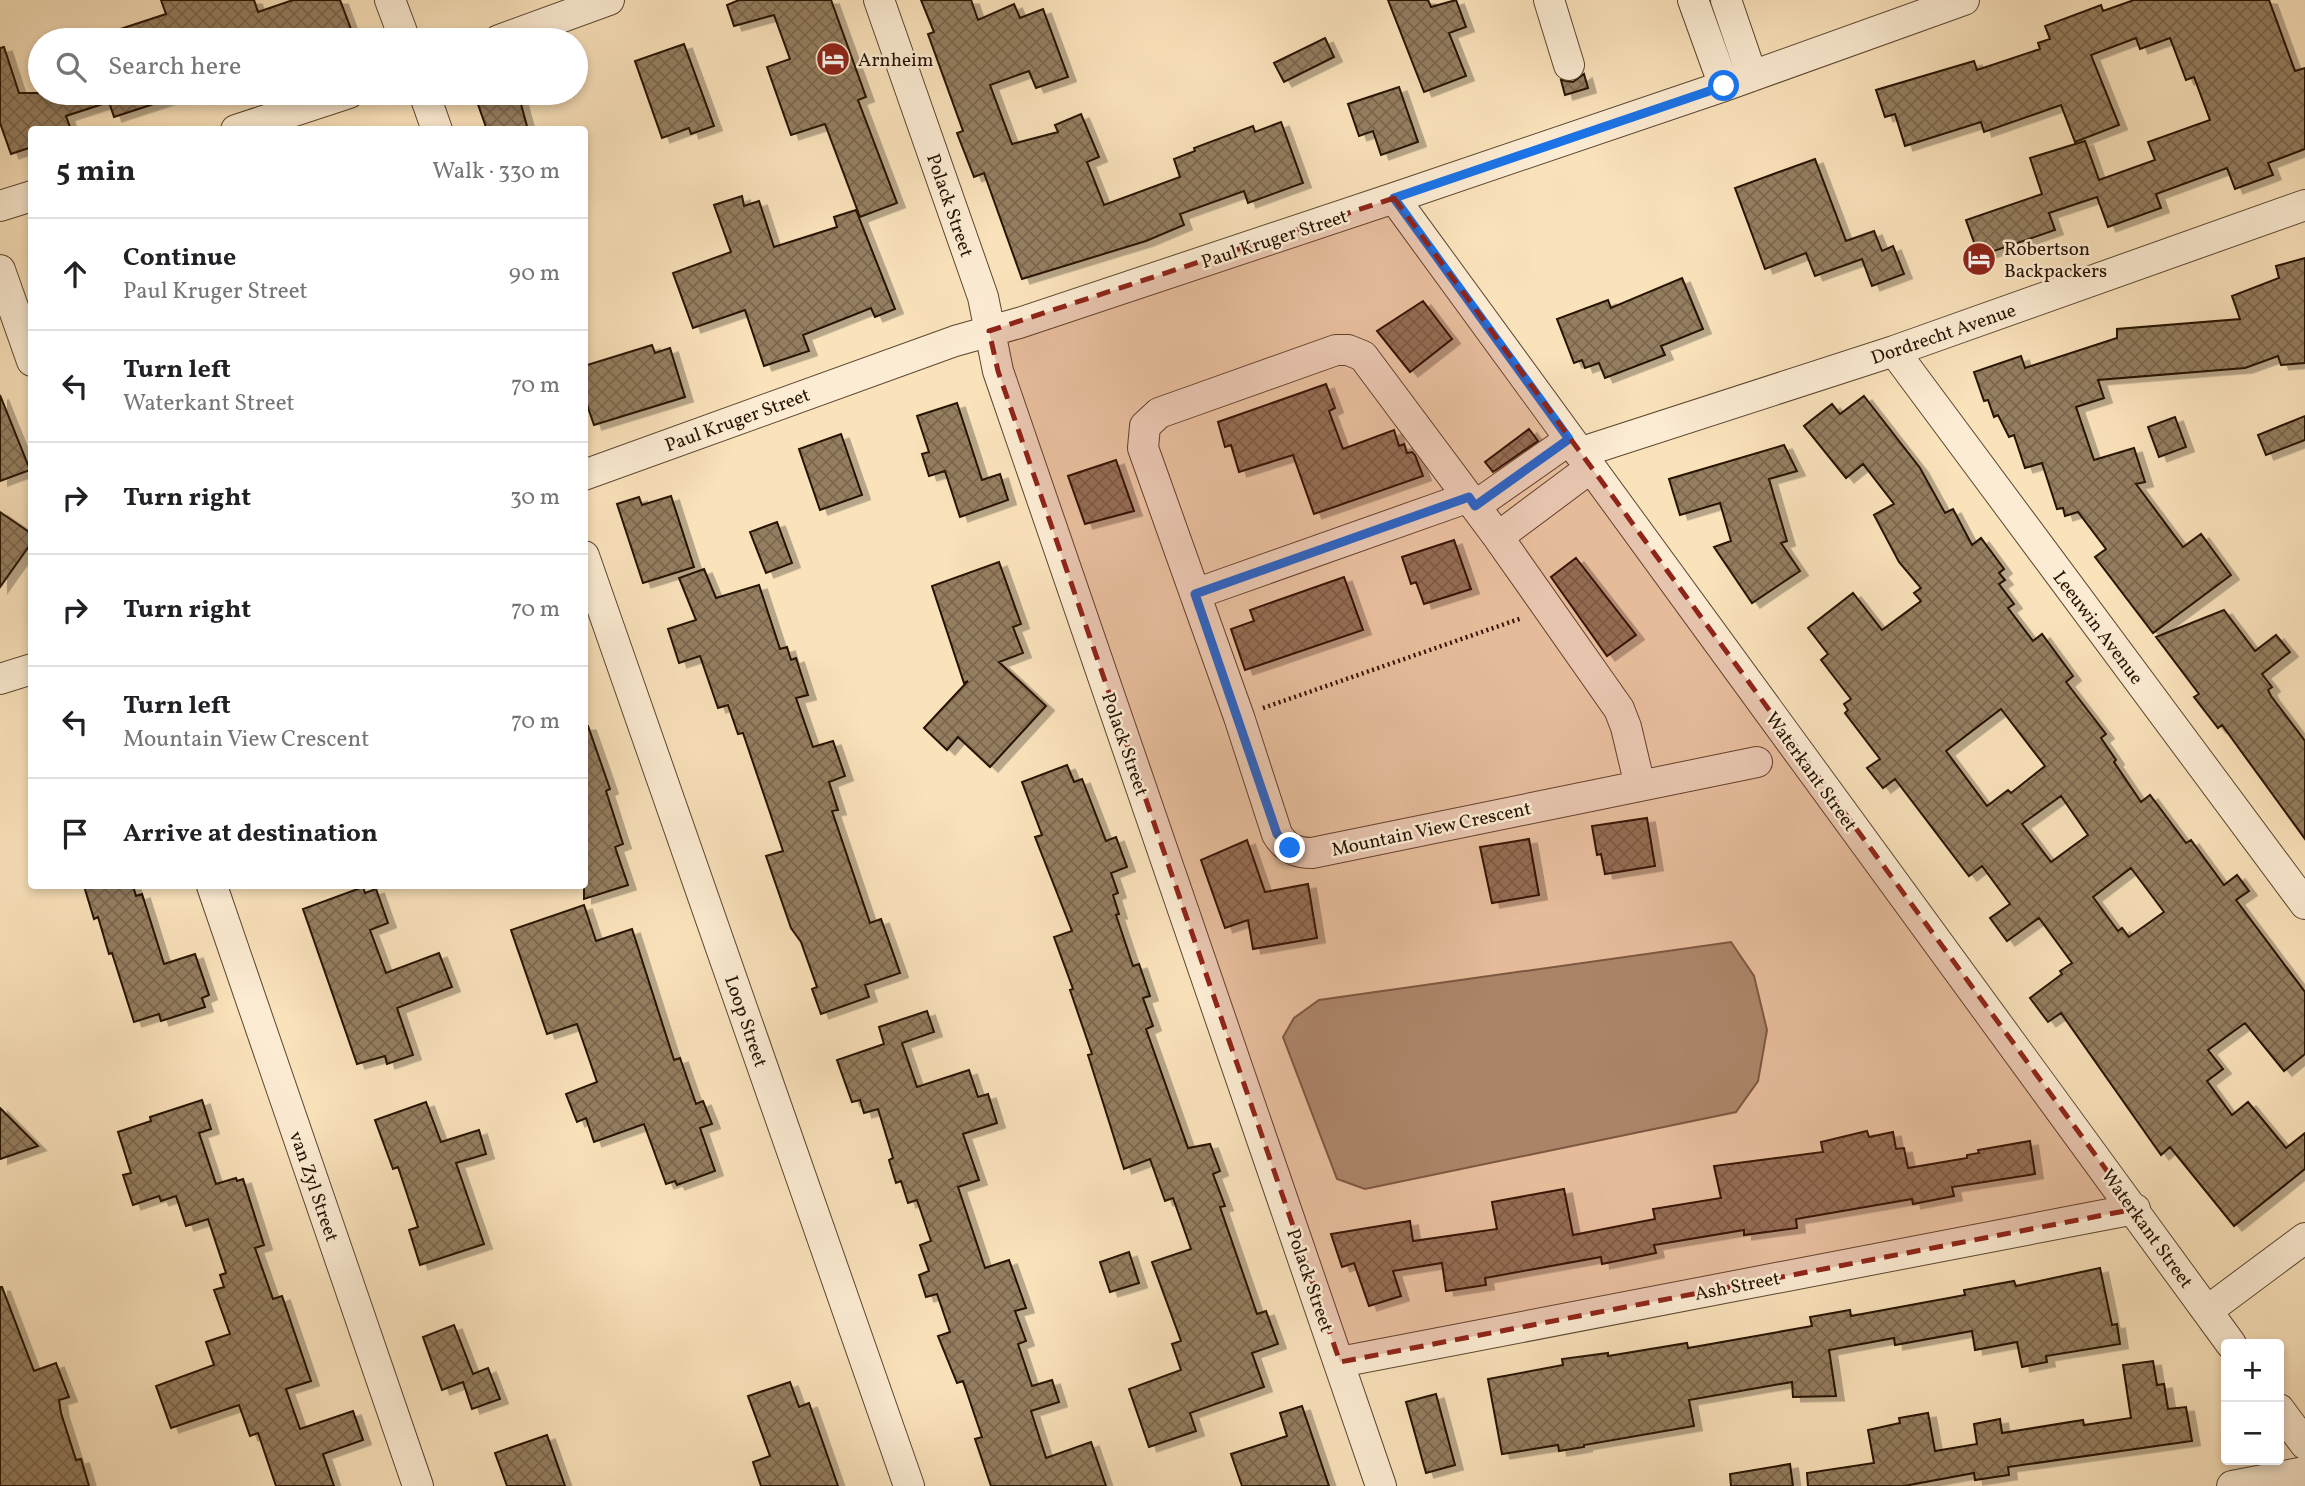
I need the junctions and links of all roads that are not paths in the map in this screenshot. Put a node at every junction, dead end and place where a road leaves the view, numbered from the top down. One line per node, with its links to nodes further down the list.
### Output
1 (390, 0): 8 (street)
2 (608, 0): 9 (street)
3 (880, 0): 22 (street, Polack Street)
4 (1549, 0): 10 (street)
5 (1693, 0): 12 (street)
6 (1727, 0): 11 (street)
7 (1964, 0): 11 (street, Paul Kruger Street)
8 (400, 28)
9 (532, 28)
10 (1569, 65)
11 (1752, 76): 12 (street, Paul Kruger Street)
12 (1724, 86): 18 (street, Paul Kruger Street)
13 (312, 105): 15 (street)
14 (428, 105): 16 (street)
15 (248, 126)
16 (436, 126)
17 (28, 197): 20 (street)
18 (1394, 198): 22 (street, Paul Kruger Street); 25 (street, Waterkant Street)
19 (2305, 205): 24 (street, Dordrecht Avenue)
20 (0, 206)
21 (0, 270): 23 (street)
22 (989, 331): 26 (street, Paul Kruger Street); 41 (street, Polack Street)
23 (28, 350)
24 (1894, 351): 25 (street, Dordrecht Avenue); 36 (street, Leeuwin Avenue)
25 (1579, 454): 27 (street); 28 (street); 37 (street, Waterkant Street)
26 (588, 474)
27 (1472, 502): 28 (street, Mountain View Crescent); 30 (street); 30 (street, Mountain View Crescent)
28 (1498, 537): 34 (street, Mountain View Crescent)
29 (588, 566): 46 (street, Loop Street)
30 (1195, 594): 34 (street, Mountain View Crescent)
31 (28, 670): 32 (street)
32 (0, 680)
33 (1757, 762): 34 (street, Mountain View Crescent)
34 (1640, 786)
35 (213, 889): 45 (street, van Zyl Street)
36 (2305, 904)
37 (2135, 1209): 39 (street, Waterkant Street); 41 (street, Ash Street)
38 (2305, 1238): 39 (street)
39 (2207, 1311): 40 (street, Waterkant Street)
40 (2227, 1339)
41 (1340, 1362): 47 (street, Polack Street)
42 (2284, 1416): 43 (street)
43 (2305, 1444)
44 (2305, 1472): 48 (street)
45 (418, 1486)
46 (909, 1486)
47 (1381, 1486)
48 (2232, 1486)

